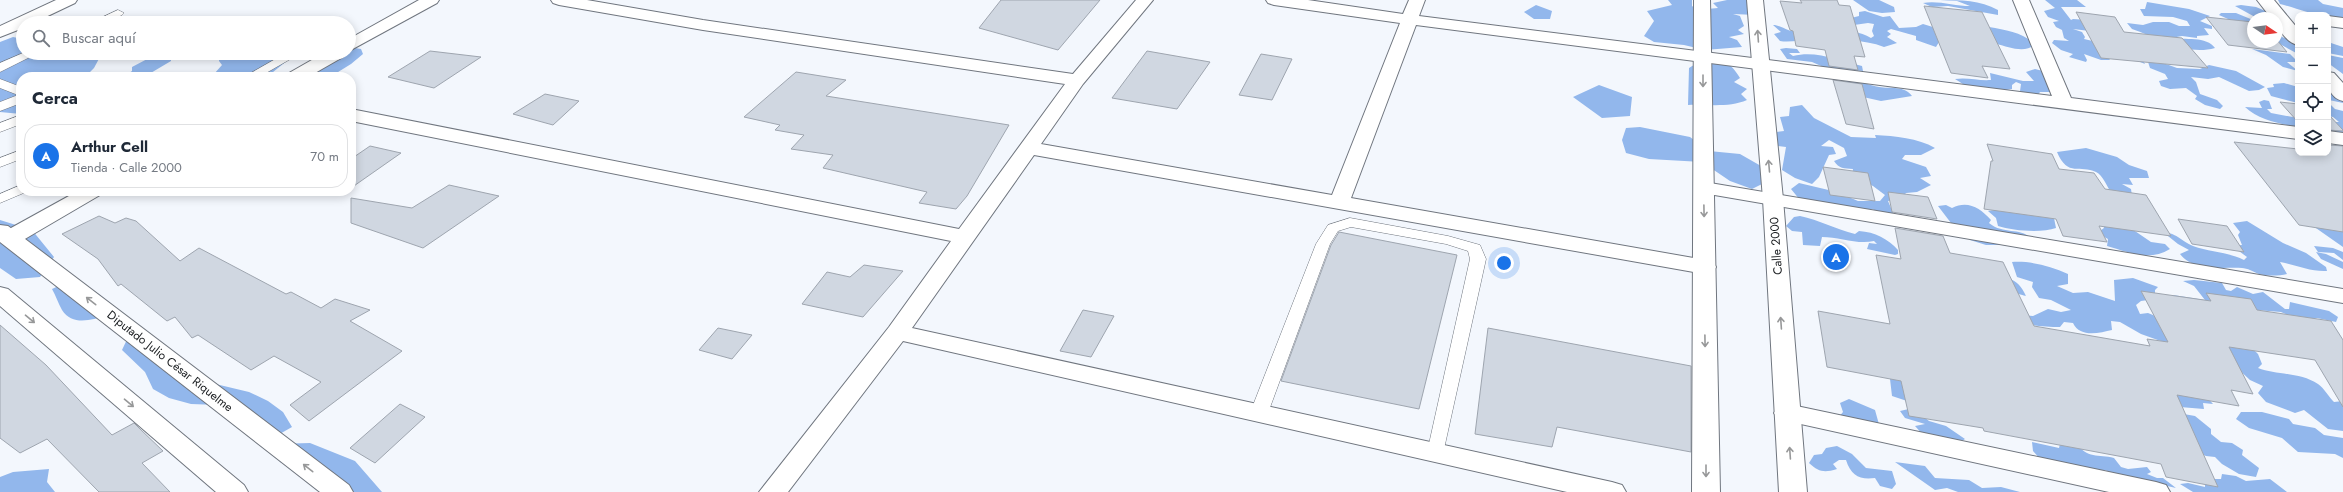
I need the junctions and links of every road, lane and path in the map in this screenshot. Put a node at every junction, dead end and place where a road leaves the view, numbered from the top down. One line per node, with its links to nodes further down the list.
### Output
1 (69, 0): 13 (street)
2 (430, 0): 24 (street)
3 (559, 0): 33 (street)
4 (1145, 0): 33 (street)
5 (1274, 0): 17 (street)
6 (1417, 0): 17 (street)
7 (1702, 0): 25 (street)
8 (1755, 0): 29 (street, Calle 2000, one-way to 8)
9 (2021, 0): 39 (street)
10 (2266, 0): 11 (street)
11 (2275, 12)
12 (118, 13): 14 (lane)
13 (34, 16)
14 (111, 16)
15 (2283, 16): 16 (street)
16 (2295, 18)
17 (1409, 20): 25 (street); 55 (street)
18 (2331, 21): 20 (street)
19 (2283, 22): 23 (street)
20 (2343, 23)
21 (16, 25): 22 (street)
22 (0, 32)
23 (2295, 36)
24 (356, 42)
25 (1703, 59): 29 (street); 50 (street, one-way to 50)
26 (17, 60): 30 (lane)
27 (282, 60): 31 (lane)
28 (325, 60): 32 (street)
29 (1760, 65): 39 (street); 54 (street, Calle 2000, one-way to 29)
30 (0, 68)
31 (259, 72)
32 (304, 72)
33 (1077, 80): 47 (street)
34 (2331, 81): 37 (street)
35 (0, 84): 36 (lane)
36 (16, 90)
37 (2343, 95)
38 (16, 100): 40 (lane)
39 (2064, 103): 44 (street)
40 (0, 107)
41 (356, 116): 58 (street)
42 (16, 121): 43 (lane)
43 (0, 128)
44 (2295, 133)
45 (2331, 137): 46 (street)
46 (2343, 139)
47 (1030, 148): 55 (street); 58 (street)
48 (16, 156): 49 (lane)
49 (0, 163)
50 (1704, 188): 54 (street); 59 (street, one-way to 59)
51 (16, 191): 53 (lane)
52 (83, 196): 57 (street)
53 (0, 199)
54 (1773, 199): 61 (street); 63 (street, Calle 2000, one-way to 54)
55 (1340, 201): 56 (street)
56 (1451, 231): 59 (street); 64 (lane); 65 (lane)
57 (5, 234): 67 (street, Diputado Julio César Riquelme, one-way to 57)
58 (966, 237): 62 (street)
59 (1705, 267): 70 (street, one-way to 70)
60 (0, 294): 66 (street, one-way to 66)
61 (2343, 296)
62 (897, 332): 64 (street); 68 (street)
63 (1787, 412): 71 (street, Calle 2000, one-way to 63); 72 (street)
64 (1259, 413): 65 (street)
65 (1436, 453): 69 (street)
66 (234, 492)
67 (339, 492)
68 (773, 492)
69 (1612, 492)
70 (1706, 492)
71 (1793, 492)
72 (2156, 492)

